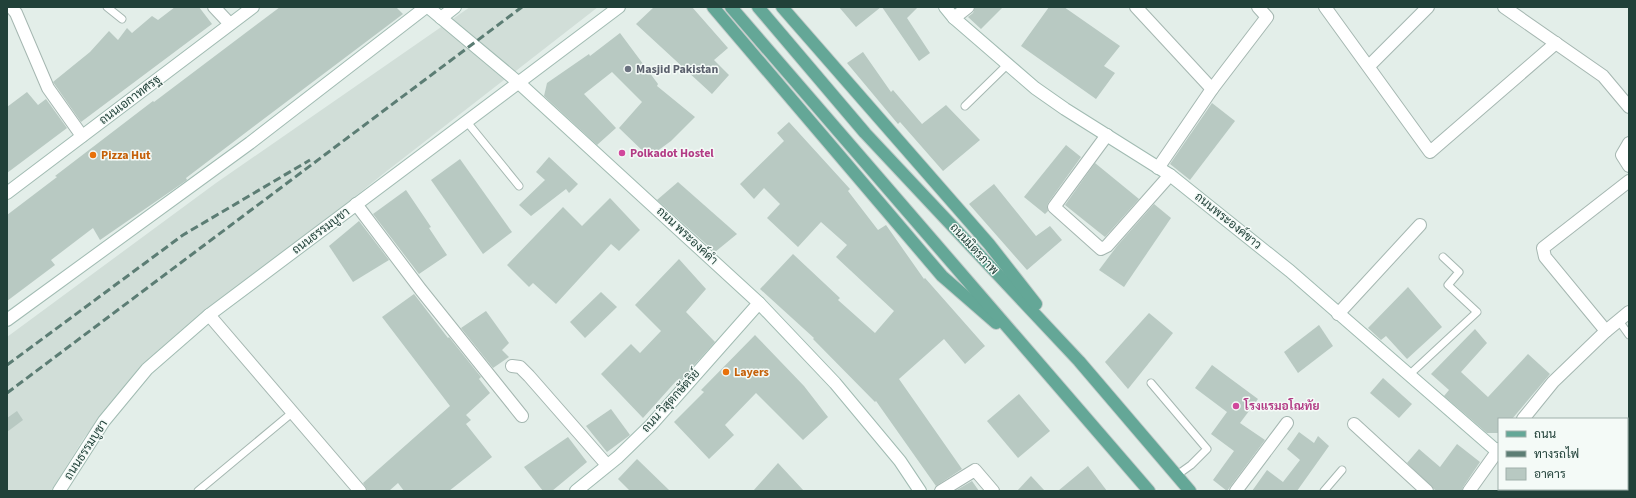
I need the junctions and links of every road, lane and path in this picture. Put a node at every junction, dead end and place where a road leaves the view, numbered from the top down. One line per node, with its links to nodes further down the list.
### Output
1 (106, 7): 21 (lane)
2 (214, 7): 22 (street)
3 (253, 7): 22 (street, ถนนเอกาทศรฐ)
4 (427, 7): 19 (street, ถนน พระองค์ดำ); 47 (street)
5 (455, 7): 19 (street)
6 (619, 7): 26 (street, ถนนธรรมบูชา)
7 (713, 7): 51 (main road)
8 (731, 7): 51 (main road, ถนนมิตรภาพ)
9 (758, 7): 52 (main road, ถนนมิตรภาพ)
10 (782, 7): 52 (main road)
11 (945, 7): 20 (street, ถนนพระองค์ขาว)
12 (968, 7): 20 (street)
13 (1136, 7): 27 (street)
14 (1258, 7): 27 (street)
15 (1325, 7): 25 (street)
16 (1428, 7): 25 (street)
17 (1504, 7): 23 (street)
18 (16, 9): 32 (street)
19 (441, 18): 26 (street, ถนน พระองค์ดำ)
20 (954, 18): 24 (street, ถนนพระองค์ขาว)
21 (122, 19)
22 (230, 24): 32 (street, ถนนเอกาทศรฐ)
23 (1556, 43): 25 (street); 29 (street)
24 (1008, 64): 28 (lane); 31 (street, ถนนพระองค์ขาว)
25 (1369, 66)
26 (519, 83): 30 (street, ถนนธรรมบูชา); 43 (street, ถนน พระองค์ดำ)
27 (1212, 89): 35 (street)
28 (965, 106)
29 (1629, 107)
30 (467, 122): 38 (lane); 40 (street, ถนนธรรมบูชา)
31 (1107, 135): 35 (street, ถนนพระองค์ขาว); 36 (street)
32 (82, 136): 39 (street, ถนนเอกาทศรฐ)
33 (1629, 142): 34 (street)
34 (1629, 166)
35 (1158, 168): 36 (street, ถนนพระองค์ขาว)
36 (1170, 175): 45 (street, ถนนพระองค์ขาว)
37 (1629, 180): 49 (street)
38 (519, 186)
39 (7, 193)
40 (356, 204): 46 (street, ถนนธรรมบูชา); 57 (street)
41 (1420, 225): 45 (street)
42 (1443, 257): 54 (lane)
43 (759, 303): 62 (street, ถนน วิสุตกษัตริย์); 69 (street, ถนน พระองค์ดำ)
44 (1629, 312): 48 (street)
45 (1338, 314): 54 (street, ถนนพระองค์ขาว)
46 (209, 315): 56 (street); 65 (street, ถนนธรรมบูชา)
47 (7, 320)
48 (1619, 321): 49 (street); 50 (lane)
49 (1606, 331): 58 (street)
50 (1629, 335)
51 (1030, 353): 72 (main road, ถนนมิตรภาพ)
52 (1079, 361): 64 (main road, ถนนมิตรภาพ)
53 (512, 366): 62 (street)
54 (1409, 375): 61 (street, ถนนพระองค์ขาว)
55 (1151, 383): 64 (lane)
56 (293, 412): 66 (lane); 67 (street)
57 (522, 416)
58 (1524, 418)
59 (1287, 423): 74 (street)
60 (1354, 424): 76 (street)
61 (1498, 451): 77 (street)
62 (607, 465): 68 (street, ถนน วิสุตกษัตริย์)
63 (1342, 470): 75 (lane)
64 (1177, 476): 73 (main road, ถนนมิตรภาพ)
65 (59, 491)
66 (198, 491)
67 (360, 491)
68 (576, 491)
69 (920, 491)
70 (941, 491): 71 (street)
71 (993, 491)
72 (1149, 491)
73 (1190, 491)
74 (1236, 491)
75 (1324, 491)
76 (1427, 491)
77 (1469, 491)

